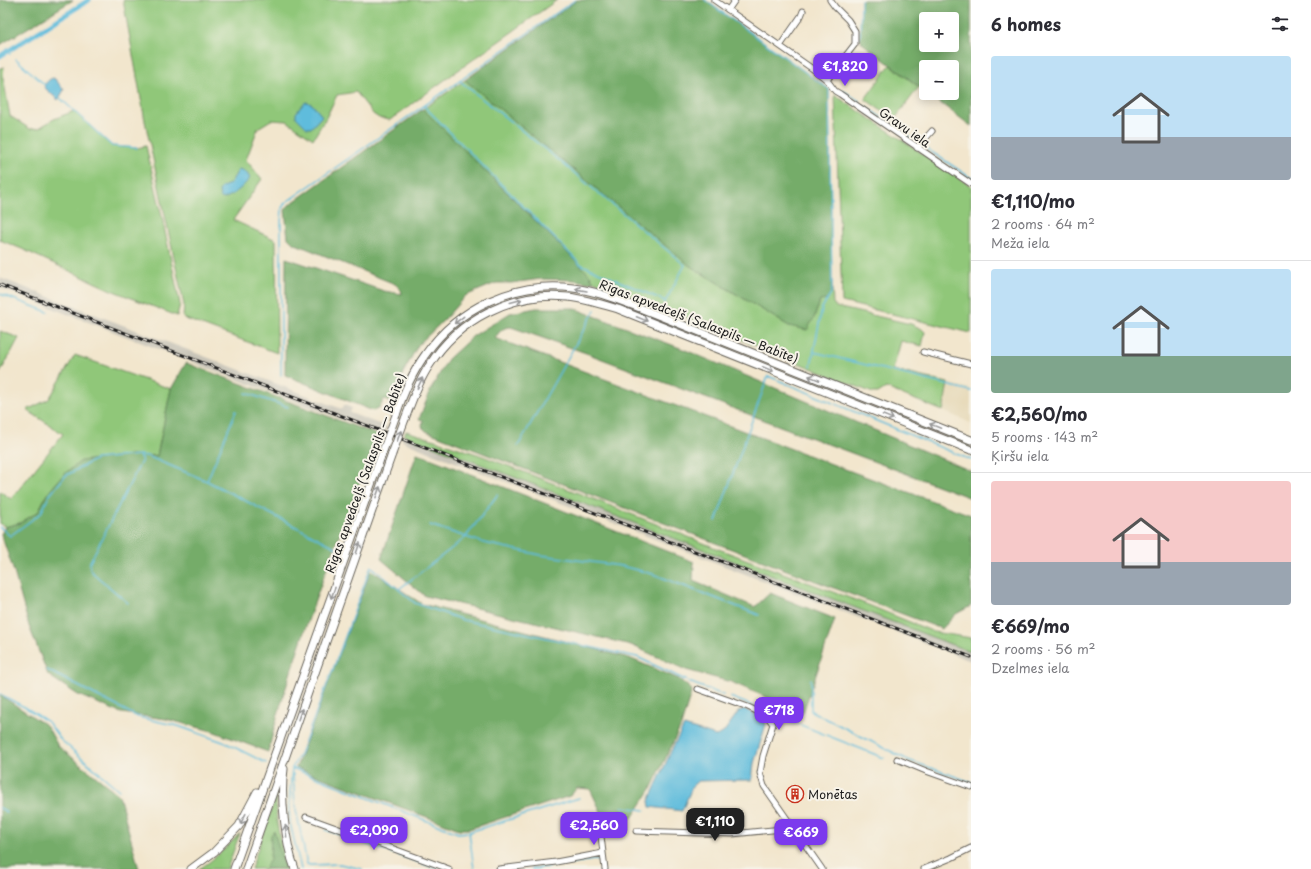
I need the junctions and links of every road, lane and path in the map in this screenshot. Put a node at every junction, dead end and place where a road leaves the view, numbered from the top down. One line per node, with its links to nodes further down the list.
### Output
1 (714, 0): 4 (street, Gravu iela)
2 (735, 0): 4 (street)
3 (830, 0): 7 (street)
4 (728, 10): 6 (street, Gravu iela)
5 (803, 11): 6 (street)
6 (780, 46): 7 (street, Gravu iela)
7 (827, 80): 9 (street, Gravu iela)
8 (932, 130): 9 (street)
9 (917, 148): 10 (street, Gravu iela)
10 (971, 184)
11 (923, 352): 12 (street)
12 (971, 364)
13 (971, 440): 18 (highway, Rīgas apvedceļš (Salaspils — Babīte), one-way to 18, bridge)
14 (971, 450): 16 (highway, Rīgas apvedceļš (Salaspils — Babīte), one-way to 14, bridge)
15 (698, 688): 22 (street)
16 (287, 751): 28 (highway, Rīgas apvedceļš (Salaspils — Babīte)); 29 (highway, one-way to 16)
17 (898, 759): 19 (street)
18 (268, 773): 26 (highway, one-way to 26); 27 (highway, Rīgas apvedceļš (Salaspils — Babīte))
19 (971, 787)
20 (306, 817): 30 (street)
21 (599, 820): 25 (street)
22 (793, 828): 23 (street); 33 (street)
23 (636, 831)
24 (971, 848): 34 (street)
25 (603, 853): 31 (street); 32 (street)
26 (191, 869)
27 (234, 869)
28 (246, 869)
29 (295, 869)
30 (449, 869)
31 (499, 869)
32 (605, 869)
33 (822, 869)
34 (924, 869)

